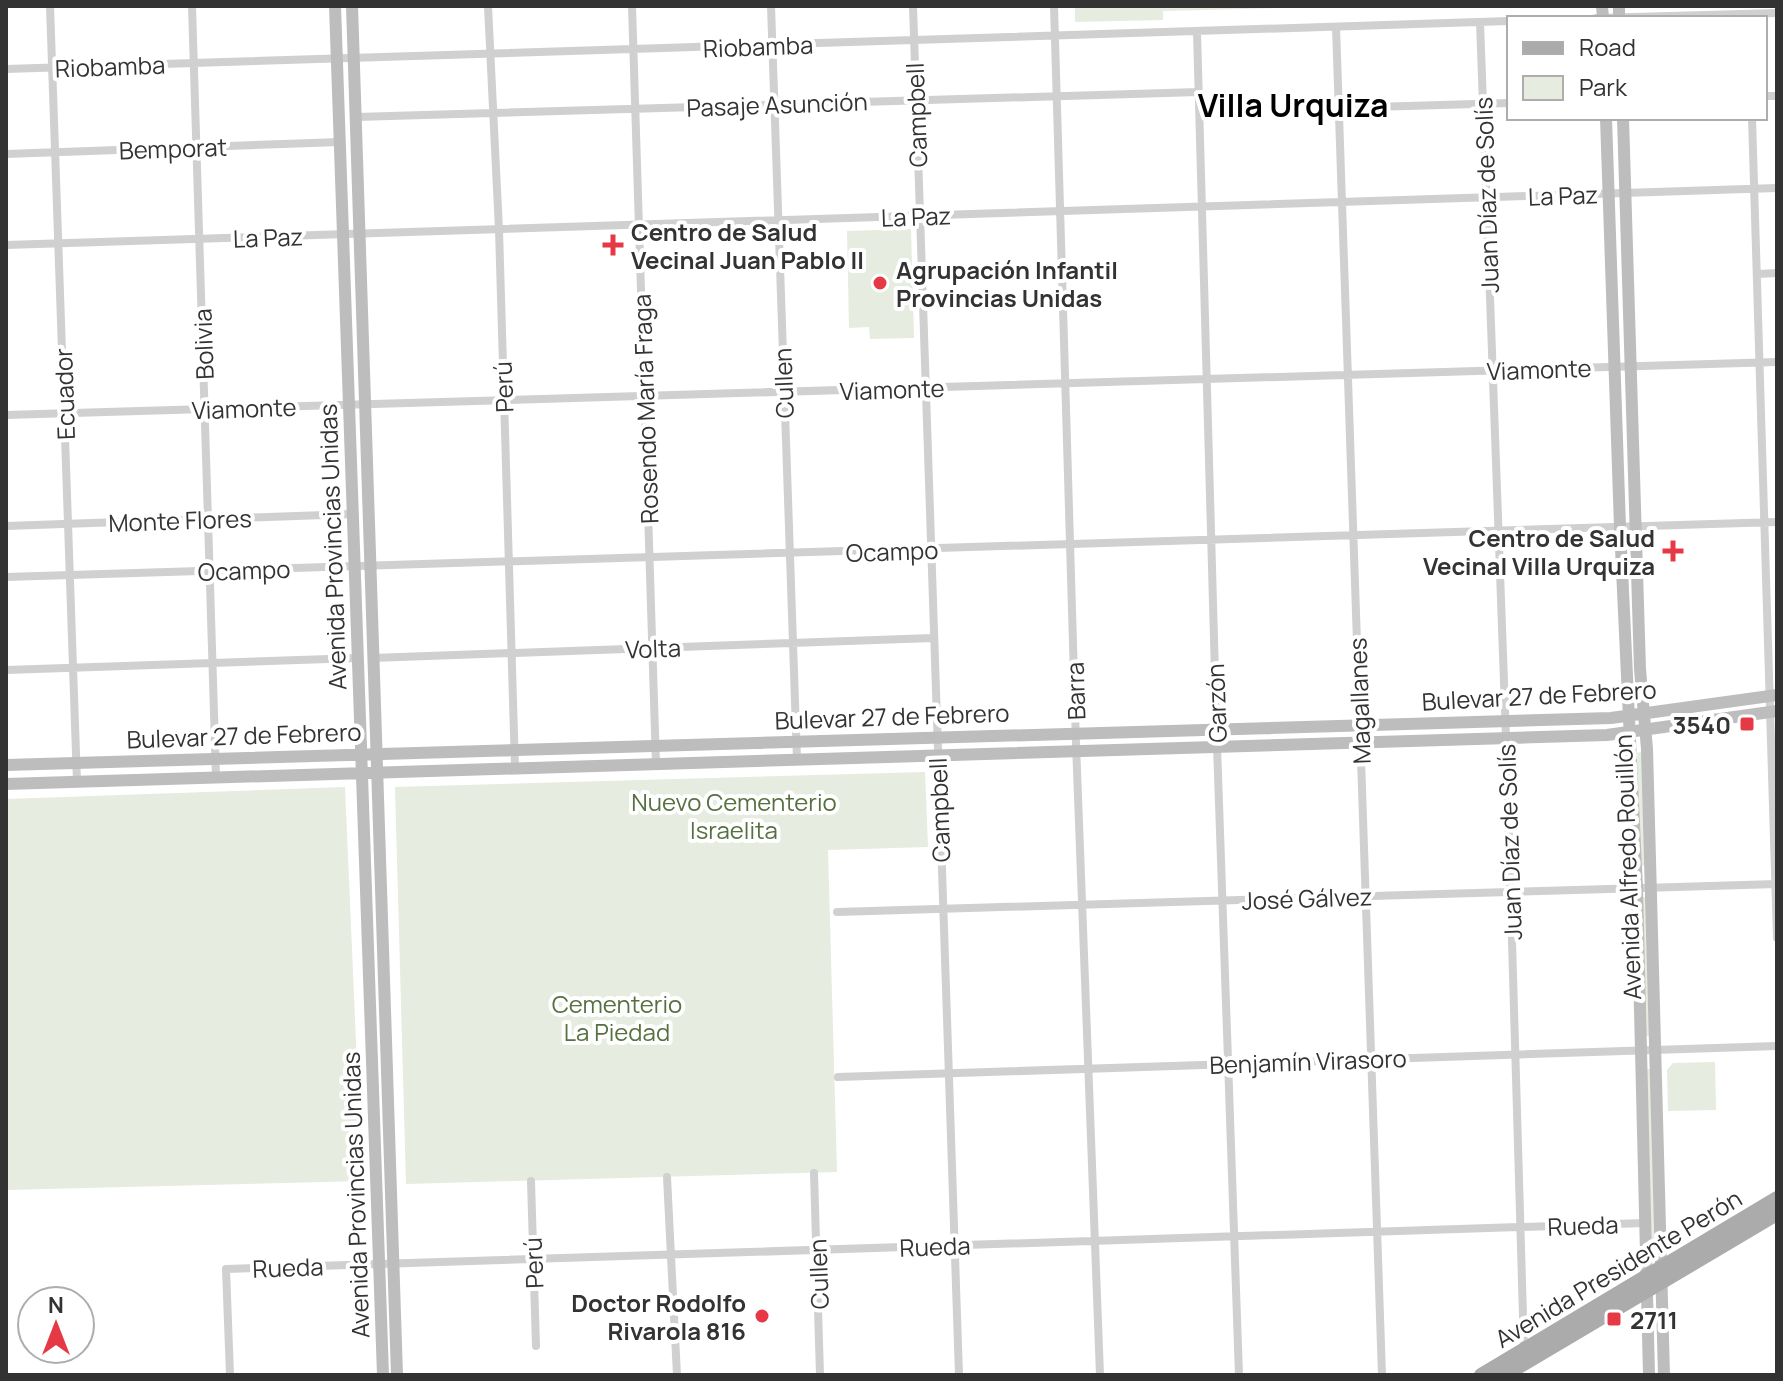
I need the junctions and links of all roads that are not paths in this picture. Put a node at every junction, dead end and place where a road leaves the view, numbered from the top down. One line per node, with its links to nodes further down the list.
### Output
1 (50, 6): 25 (street, Ecuador)
2 (192, 6): 24 (street, Bolivia)
3 (335, 6): 22 (main road, Avenida Provincias Unidas)
4 (352, 6): 23 (main road, Avenida Provincias Unidas)
5 (488, 6): 21 (street, Perú)
6 (632, 6): 20 (street, Rosendo María Fraga)
7 (771, 6): 19 (street, Cullen)
8 (913, 6): 18 (street, Campbell)
9 (1054, 6): 17 (street, Barra)
10 (1748, 13): 11 (street); 12 (street)
11 (1777, 13)
12 (1671, 16)
13 (1507, 21): 14 (street, Riobamba)
14 (1480, 22): 15 (street, Riobamba); 32 (street, Juan Díaz de Solís)
15 (1336, 27): 16 (street, Riobamba); 34 (street, Magallanes)
16 (1197, 32): 17 (street, Riobamba); 27 (street, Garzón)
17 (1055, 36): 18 (street, Riobamba); 28 (street, Barra)
18 (914, 41): 19 (street, Riobamba); 29 (street, Campbell)
19 (772, 45): 20 (street, Riobamba); 31 (street, Cullen)
20 (633, 50): 21 (street, Riobamba); 33 (street, Rosendo María Fraga)
21 (489, 55): 23 (street, Riobamba); 35 (street, Perú)
22 (337, 60): 23 (street, Riobamba); 24 (street, Riobamba); 40 (main road, Avenida Provincias Unidas)
23 (354, 60): 36 (main road, Avenida Provincias Unidas)
24 (194, 64): 25 (street, Riobamba); 41 (street, Bolivia)
25 (52, 68): 26 (street, Riobamba); 42 (street, Ecuador)
26 (6, 69)
27 (1199, 92): 28 (street, Pasaje Asunción); 50 (street, Garzón)
28 (1056, 96): 29 (street, Pasaje Asunción); 51 (street, Barra)
29 (916, 100): 31 (street, Pasaje Asunción); 52 (street, Campbell)
30 (1507, 103): 32 (street)
31 (774, 104): 33 (street, Pasaje Asunción); 53 (street, Cullen)
32 (1483, 104): 34 (street); 48 (street, Juan Díaz de Solís)
33 (635, 108): 35 (street, Pasaje Asunción); 54 (street, Rosendo María Fraga)
34 (1339, 108): 49 (street, Magallanes)
35 (492, 112): 36 (street, Pasaje Asunción); 55 (street, Perú)
36 (356, 117): 56 (main road, Avenida Provincias Unidas)
37 (1606, 120): 46 (main road, Avenida Alfredo Rouillón)
38 (1623, 120): 47 (main road, Avenida Alfredo Rouillón)
39 (1752, 120): 45 (street)
40 (340, 142): 41 (street, Bemporat); 57 (main road, Avenida Provincias Unidas)
41 (197, 147): 42 (street, Bemporat); 58 (street, Bolivia)
42 (55, 152): 43 (street, Bemporat); 59 (street, Ecuador)
43 (6, 154)
44 (1777, 188): 45 (street, La Paz)
45 (1754, 189): 47 (street, La Paz); 62 (street)
46 (1609, 193): 47 (street, La Paz); 48 (street, La Paz); 66 (main road, Avenida Alfredo Rouillón)
47 (1626, 193): 65 (main road, Avenida Alfredo Rouillón)
48 (1486, 197): 49 (street, La Paz); 67 (street, Juan Díaz de Solís)
49 (1342, 202): 50 (street, La Paz); 68 (street, Magallanes)
50 (1202, 206): 51 (street, La Paz); 69 (street, Garzón)
51 (1060, 211): 52 (street, La Paz); 70 (street, Barra)
52 (920, 216): 53 (street, La Paz); 71 (street, Campbell)
53 (777, 220): 54 (street, La Paz); 72 (street, Cullen)
54 (639, 225): 55 (street, La Paz); 73 (street, Rosendo María Fraga)
55 (499, 230): 56 (street, La Paz); 74 (street, Perú)
56 (359, 234): 57 (street, La Paz); 75 (main road, Avenida Provincias Unidas)
57 (343, 235): 58 (street, La Paz); 76 (main road, Avenida Provincias Unidas)
58 (199, 239): 59 (street, La Paz); 77 (street, Bolivia)
59 (58, 244): 60 (street, La Paz); 78 (street, Ecuador)
60 (6, 245)
61 (1777, 273): 62 (street)
62 (1757, 274): 63 (street)
63 (1759, 362): 64 (street, Viamonte); 65 (street, Viamonte); 82 (street)
64 (1777, 362)
65 (1631, 366): 66 (street, Viamonte); 86 (main road, Avenida Alfredo Rouillón)
66 (1616, 367): 67 (street, Viamonte); 87 (main road, Avenida Alfredo Rouillón)
67 (1493, 371): 68 (street, Viamonte); 88 (street, Juan Díaz de Solís)
68 (1348, 375): 69 (street, Viamonte); 89 (street, Magallanes)
69 (1207, 379): 70 (street, Viamonte); 90 (street, Garzón)
70 (1065, 383): 71 (street, Viamonte); 91 (street, Barra)
71 (925, 388): 72 (street, Viamonte); 92 (street, Campbell)
72 (783, 392): 73 (street, Viamonte); 93 (street, Cullen)
73 (644, 396): 74 (street, Viamonte); 94 (street, Rosendo María Fraga)
74 (504, 400): 75 (street, Viamonte); 95 (street, Perú)
75 (364, 404): 76 (street, Viamonte); 96 (main road, Avenida Provincias Unidas)
76 (349, 405): 77 (street, Viamonte); 80 (main road, Avenida Provincias Unidas)
77 (205, 409): 78 (street, Viamonte); 81 (street, Bolivia)
78 (64, 413): 79 (street, Viamonte); 84 (street, Ecuador)
79 (6, 415)
80 (353, 514): 81 (street, Monte Flores); 97 (main road, Avenida Provincias Unidas)
81 (208, 519): 84 (street, Monte Flores); 98 (street, Bolivia)
82 (1764, 522): 83 (street, Ocampo); 86 (street, Ocampo); 101 (street)
83 (1777, 522)
84 (68, 524): 85 (street, Monte Flores); 99 (street, Ecuador)
85 (6, 526)
86 (1635, 526): 87 (street, Ocampo); 113 (main road, Avenida Alfredo Rouillón)
87 (1620, 527): 88 (street, Ocampo); 114 (main road, Avenida Alfredo Rouillón)
88 (1499, 531): 89 (street, Ocampo); 115 (street, Juan Díaz de Solís)
89 (1354, 536): 90 (street, Ocampo); 116 (street, Magallanes)
90 (1212, 540): 91 (street, Ocampo); 117 (street, Garzón)
91 (1070, 545): 92 (street, Ocampo); 120 (street, Barra)
92 (930, 549): 93 (street, Ocampo); 102 (street, Campbell)
93 (789, 554): 94 (street, Ocampo); 103 (street, Cullen)
94 (650, 558): 95 (street, Ocampo); 104 (street, Rosendo María Fraga)
95 (509, 562): 96 (street, Ocampo); 105 (street, Perú)
96 (370, 566): 97 (street, Ocampo); 107 (main road, Avenida Provincias Unidas)
97 (355, 567): 98 (street, Ocampo); 106 (main road, Avenida Provincias Unidas)
98 (210, 571): 99 (street, Ocampo); 108 (street, Bolivia)
99 (70, 575): 100 (street, Ocampo); 109 (street, Ecuador)
100 (6, 577)
101 (1772, 604): 111 (street)
102 (933, 638): 103 (street, Volta); 121 (street, Campbell)
103 (792, 643): 104 (street, Volta); 123 (street, Cullen)
104 (652, 648): 105 (street, Volta); 125 (street, Rosendo María Fraga)
105 (511, 653): 107 (street, Volta); 127 (street, Perú)
106 (358, 658): 108 (street); 129 (main road, Avenida Provincias Unidas)
107 (372, 658): 129 (main road, Avenida Provincias Unidas)
108 (213, 663): 109 (street); 131 (street, Bolivia)
109 (73, 667): 110 (street); 133 (street, Ecuador)
110 (6, 670)
111 (1773, 695): 112 (street); 113 (main road, Bulevar 27 de Febrero)
112 (1773, 712): 118 (main road, Bulevar 27 de Febrero); 142 (street)
113 (1643, 715): 114 (main road, Bulevar 27 de Febrero); 118 (main road, Avenida Alfredo Rouillón)
114 (1629, 716): 115 (main road, Bulevar 27 de Febrero); 119 (main road, Avenida Alfredo Rouillón)
115 (1506, 720): 116 (main road, Bulevar 27 de Febrero); 122 (street, Juan Díaz de Solís)
116 (1360, 724): 117 (main road, Bulevar 27 de Febrero); 124 (street, Magallanes)
117 (1217, 728): 120 (main road, Bulevar 27 de Febrero); 126 (street, Garzón)
118 (1645, 730): 119 (main road, Bulevar 27 de Febrero); 143 (main road, Avenida Alfredo Rouillón)
119 (1629, 732): 122 (main road, Bulevar 27 de Febrero); 144 (main road, Avenida Alfredo Rouillón)
120 (1076, 733): 121 (main road, Bulevar 27 de Febrero); 128 (street, Barra)
121 (936, 736): 123 (main road, Bulevar 27 de Febrero); 130 (street, Campbell)
122 (1506, 737): 124 (main road, Bulevar 27 de Febrero); 145 (street, Juan Díaz de Solís)
123 (796, 741): 125 (main road, Bulevar 27 de Febrero); 132 (street, Cullen)
124 (1361, 741): 126 (main road, Bulevar 27 de Febrero); 146 (street, Magallanes)
125 (656, 745): 127 (main road, Bulevar 27 de Febrero); 134 (street, Rosendo María Fraga)
126 (1217, 746): 128 (main road, Bulevar 27 de Febrero); 147 (street, Garzón)
127 (514, 749): 129 (main road, Bulevar 27 de Febrero); 136 (street, Perú)
128 (1077, 751): 130 (main road, Bulevar 27 de Febrero); 148 (street, Barra)
129 (368, 753): 131 (main road, Bulevar 27 de Febrero); 137 (main road, Avenida Provincias Unidas); 138 (main road, Avenida Provincias Unidas)
130 (937, 754): 132 (main road, Bulevar 27 de Febrero); 149 (street, Campbell)
131 (215, 758): 133 (main road, Bulevar 27 de Febrero); 139 (street, Bolivia)
132 (797, 759): 134 (main road, Bulevar 27 de Febrero)
133 (76, 763): 135 (main road, Bulevar 27 de Febrero); 140 (street, Ecuador)
134 (656, 764): 136 (main road, Bulevar 27 de Febrero)
135 (6, 765)
136 (515, 768): 137 (main road, Bulevar 27 de Febrero)
137 (376, 772): 138 (main road, Bulevar 27 de Febrero); 176 (main road, Avenida Provincias Unidas)
138 (362, 773): 139 (main road, Bulevar 27 de Febrero); 175 (main road, Avenida Provincias Unidas)
139 (216, 777): 140 (main road, Bulevar 27 de Febrero)
140 (77, 782): 141 (main road, Bulevar 27 de Febrero)
141 (6, 784)
142 (1776, 884): 143 (street, José Gálvez); 151 (street)
143 (1651, 887): 144 (street, José Gálvez); 154 (main road, Avenida Alfredo Rouillón)
144 (1637, 888): 145 (street, José Gálvez); 153 (main road, Avenida Alfredo Rouillón)
145 (1511, 892): 146 (street, José Gálvez); 155 (street, Juan Díaz de Solís)
146 (1366, 896): 147 (street, José Gálvez); 156 (street, Magallanes)
147 (1223, 901): 148 (street, José Gálvez); 157 (street, Garzón)
148 (1084, 905): 149 (street, José Gálvez); 158 (street, Barra)
149 (942, 909): 150 (street, José Gálvez); 159 (street, Campbell)
150 (837, 912)
151 (1777, 938)
152 (1777, 1046): 154 (street, Benjamín Virasoro)
153 (1641, 1050): 154 (street, Benjamín Virasoro); 155 (street, Benjamín Virasoro); 166 (main road, Avenida Alfredo Rouillón)
154 (1655, 1050): 177 (main road, Avenida Alfredo Rouillón)
155 (1515, 1054): 156 (street, Benjamín Virasoro); 167 (street, Juan Díaz de Solís)
156 (1371, 1059): 157 (street, Benjamín Virasoro); 168 (street, Magallanes)
157 (1228, 1064): 158 (street, Benjamín Virasoro); 169 (street, Garzón)
158 (1089, 1068): 159 (street, Benjamín Virasoro); 170 (street, Barra)
159 (948, 1073): 160 (street, Benjamín Virasoro); 171 (street, Campbell)
160 (838, 1077)
161 (814, 1173): 172 (street, Cullen)
162 (667, 1177): 173 (street)
163 (531, 1181): 174 (street, Perú)
164 (1777, 1198): 177 (main road, Avenida Presidente Perón)
165 (1777, 1214): 177 (main road, Avenida Presidente Perón)
166 (1645, 1223): 167 (street, Rueda); 178 (main road, Avenida Alfredo Rouillón)
167 (1520, 1227): 168 (street, Rueda); 180 (street, Juan Díaz de Solís)
168 (1377, 1232): 169 (street, Rueda); 189 (street, Magallanes)
169 (1234, 1236): 170 (street, Rueda); 188 (street, Garzón)
170 (1095, 1241): 171 (street, Rueda); 187 (street, Barra)
171 (954, 1246): 172 (street, Rueda); 186 (street, Campbell)
172 (817, 1250): 173 (street, Rueda); 185 (street, Cullen)
173 (671, 1255): 174 (street, Rueda); 184 (street)
174 (533, 1259): 176 (street, Rueda); 179 (street, Perú)
175 (379, 1264): 176 (street, Rueda); 181 (street, Rueda); 182 (main road, Avenida Provincias Unidas)
176 (394, 1264): 183 (main road, Avenida Provincias Unidas)
177 (1661, 1274): 178 (main road, Avenida Presidente Perón); 193 (main road, Avenida Alfredo Rouillón)
178 (1646, 1284): 180 (main road, Avenida Presidente Perón); 192 (main road, Avenida Alfredo Rouillón)
179 (536, 1346)
180 (1524, 1363): 190 (main road, Avenida Presidente Perón); 191 (main road, Avenida Presidente Perón)
181 (230, 1375)
182 (383, 1375)
183 (397, 1375)
184 (677, 1375)
185 (820, 1375)
186 (959, 1375)
187 (1100, 1375)
188 (1239, 1375)
189 (1382, 1375)
190 (1481, 1375)
191 (1505, 1375)
192 (1649, 1375)
193 (1664, 1375)

